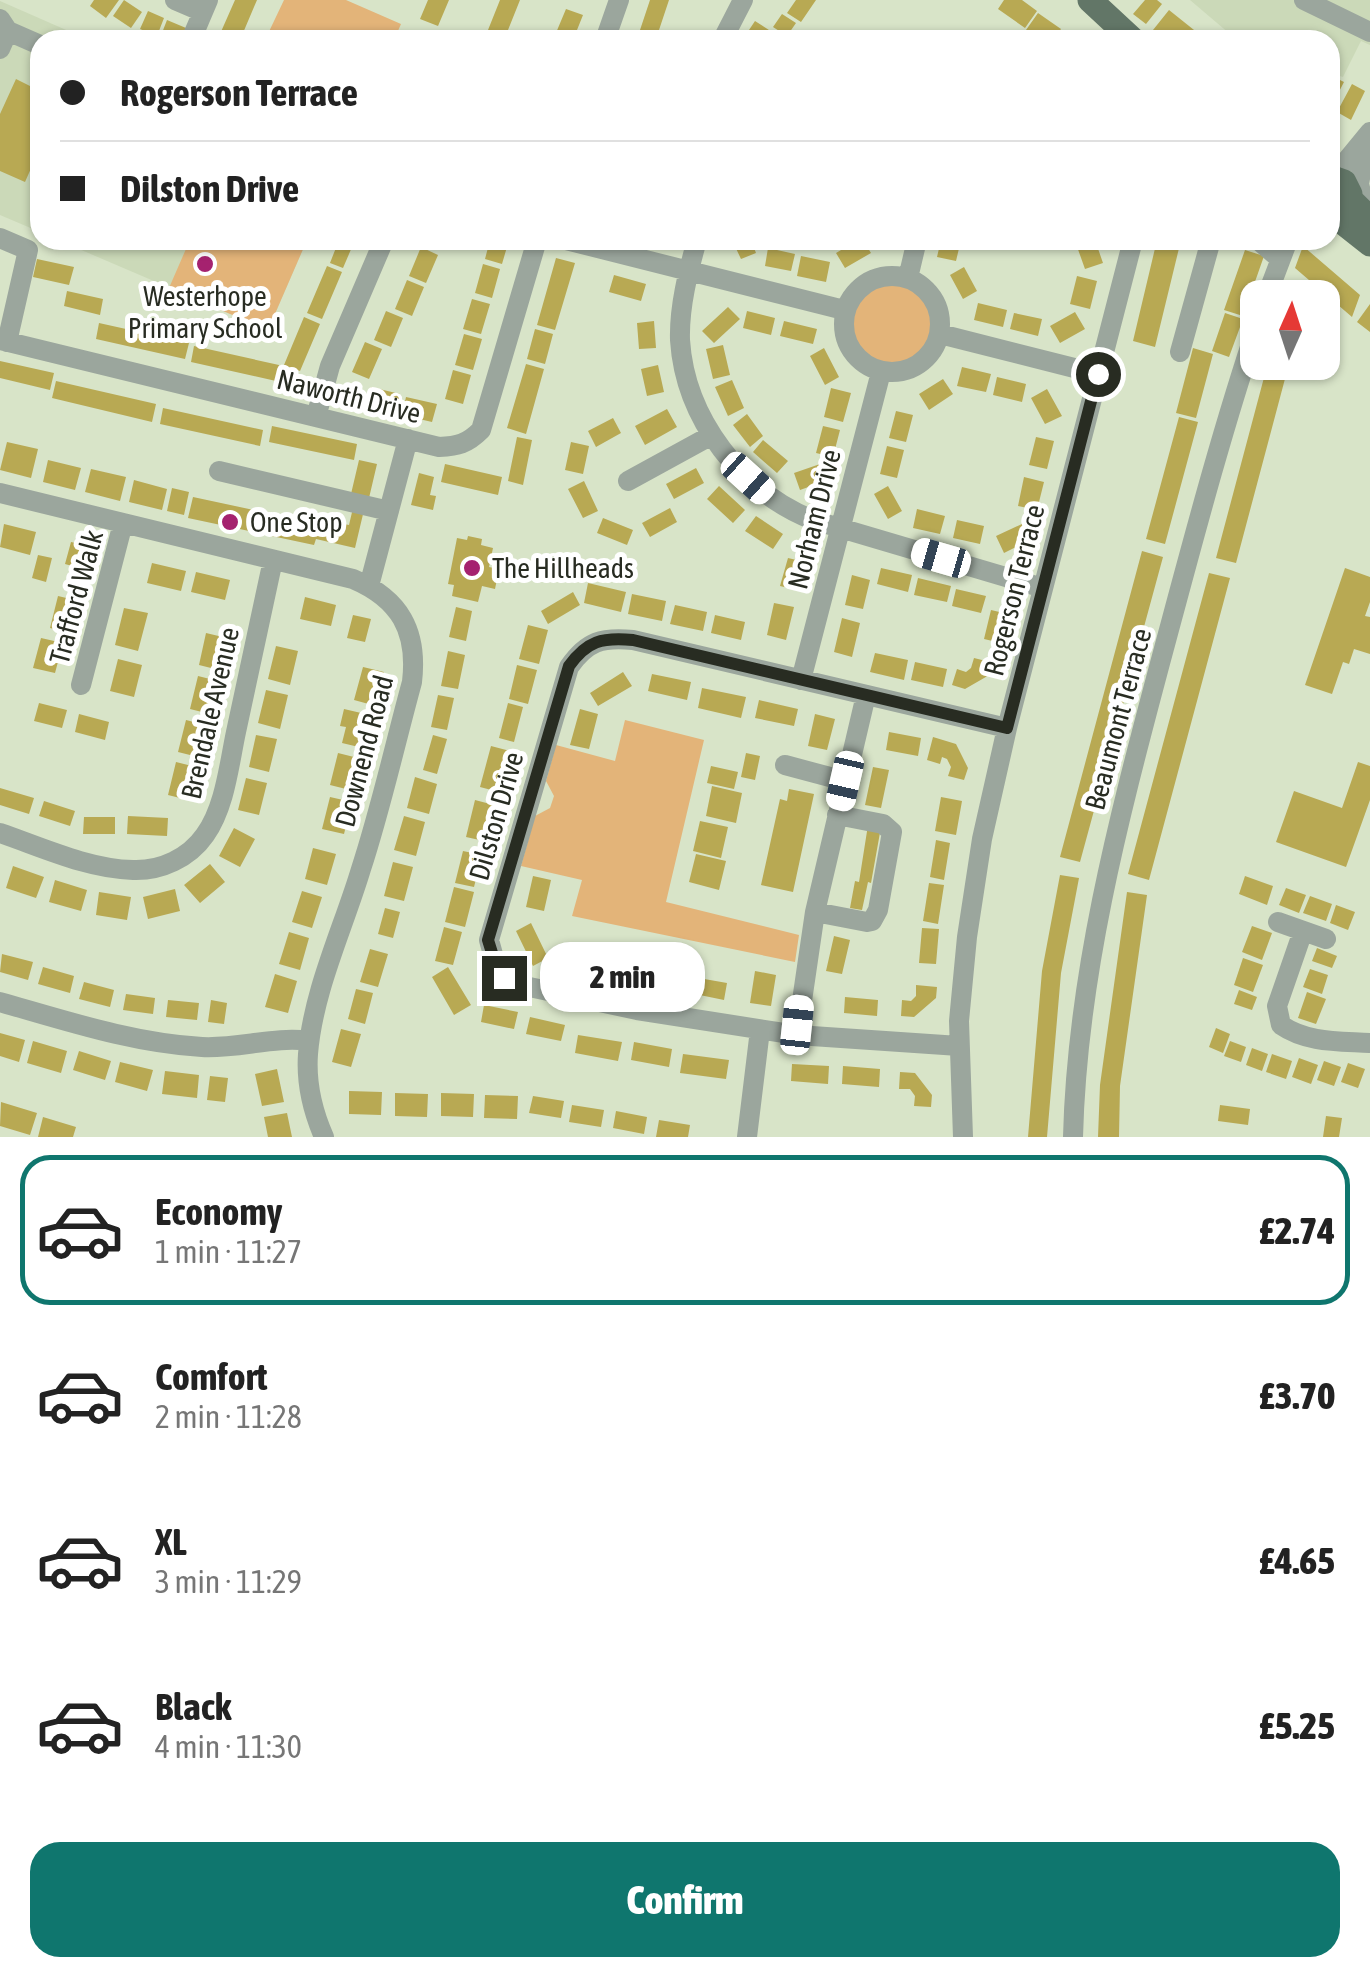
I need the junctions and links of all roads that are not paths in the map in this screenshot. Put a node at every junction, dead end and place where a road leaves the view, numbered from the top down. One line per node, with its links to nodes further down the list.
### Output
1 (176, 0): 6 (street)
2 (744, 0): 9 (street)
3 (1090, 0): 10 (main road)
4 (1304, 0): 11 (street)
5 (615, 1): 8 (street)
6 (206, 6): 7 (street)
7 (196, 30)
8 (608, 30)
9 (728, 30)
10 (1122, 30)
11 (1370, 32)
12 (3, 33): 13 (street)
13 (30, 41)
14 (1370, 132): 16 (street)
15 (1367, 149): 16 (street); 16 (street)
16 (1345, 200): 18 (main road)
17 (0, 238): 32 (street, Naworth Drive)
18 (1370, 244)
19 (380, 250): 37 (street)
20 (534, 250): 39 (street, Naworth Drive)
21 (605, 250): 27 (street)
22 (694, 250): 27 (street)
23 (915, 250): 28 (street)
24 (1130, 250): 35 (street, Rogerson Terrace)
25 (1208, 250): 33 (street)
26 (1284, 250): 29 (street)
27 (688, 271): 30 (street); 38 (street)
28 (908, 278): 30 (street); 31 (street)
29 (1273, 280)
30 (844, 310): 34 (street)
31 (940, 334): 34 (street); 35 (street)
32 (4, 341): 37 (street, Naworth Drive)
33 (1180, 352)
34 (881, 372): 45 (street, Norham Drive)
35 (1098, 374): 48 (street, Rogerson Terrace)
36 (1241, 380): 70 (street, Beaumont Terrace)
37 (316, 417): 39 (street, Naworth Drive)
38 (712, 434): 41 (street); 45 (street)
39 (408, 439): 43 (street)
40 (219, 470): 43 (street)
41 (628, 481)
42 (0, 493): 44 (street)
43 (389, 511): 47 (street)
44 (124, 523): 46 (street); 50 (street, Trafford Walk)
45 (840, 529): 48 (street); 49 (street, Norham Drive)
46 (273, 560): 47 (street); 56 (street, Brendale Avenue)
47 (369, 586): 64 (street, Downend Road)
48 (1044, 588): 52 (street, Rogerson Terrace)
49 (801, 680): 51 (street, Dilston Drive); 62 (street, Dilston Drive)
50 (81, 686)
51 (866, 695): 52 (street, Dilston Drive); 54 (street)
52 (1007, 728): 66 (street, Rogerson Terrace)
53 (785, 765): 54 (street)
54 (845, 781): 55 (street)
55 (837, 815): 57 (street); 57 (street)
56 (0, 833)
57 (814, 912): 63 (street)
58 (1278, 922): 59 (street)
59 (1303, 931): 60 (street); 65 (street)
60 (1326, 939)
61 (0, 1002): 64 (street)
62 (760, 1030): 63 (street, Dilston Drive); 68 (street)
63 (796, 1035): 66 (street, Dilston Drive)
64 (310, 1041): 67 (street, Downend Road)
65 (1370, 1043)
66 (959, 1046): 69 (street, Rogerson Terrace)
67 (324, 1137)
68 (748, 1137)
69 (963, 1137)
70 (1073, 1137)

